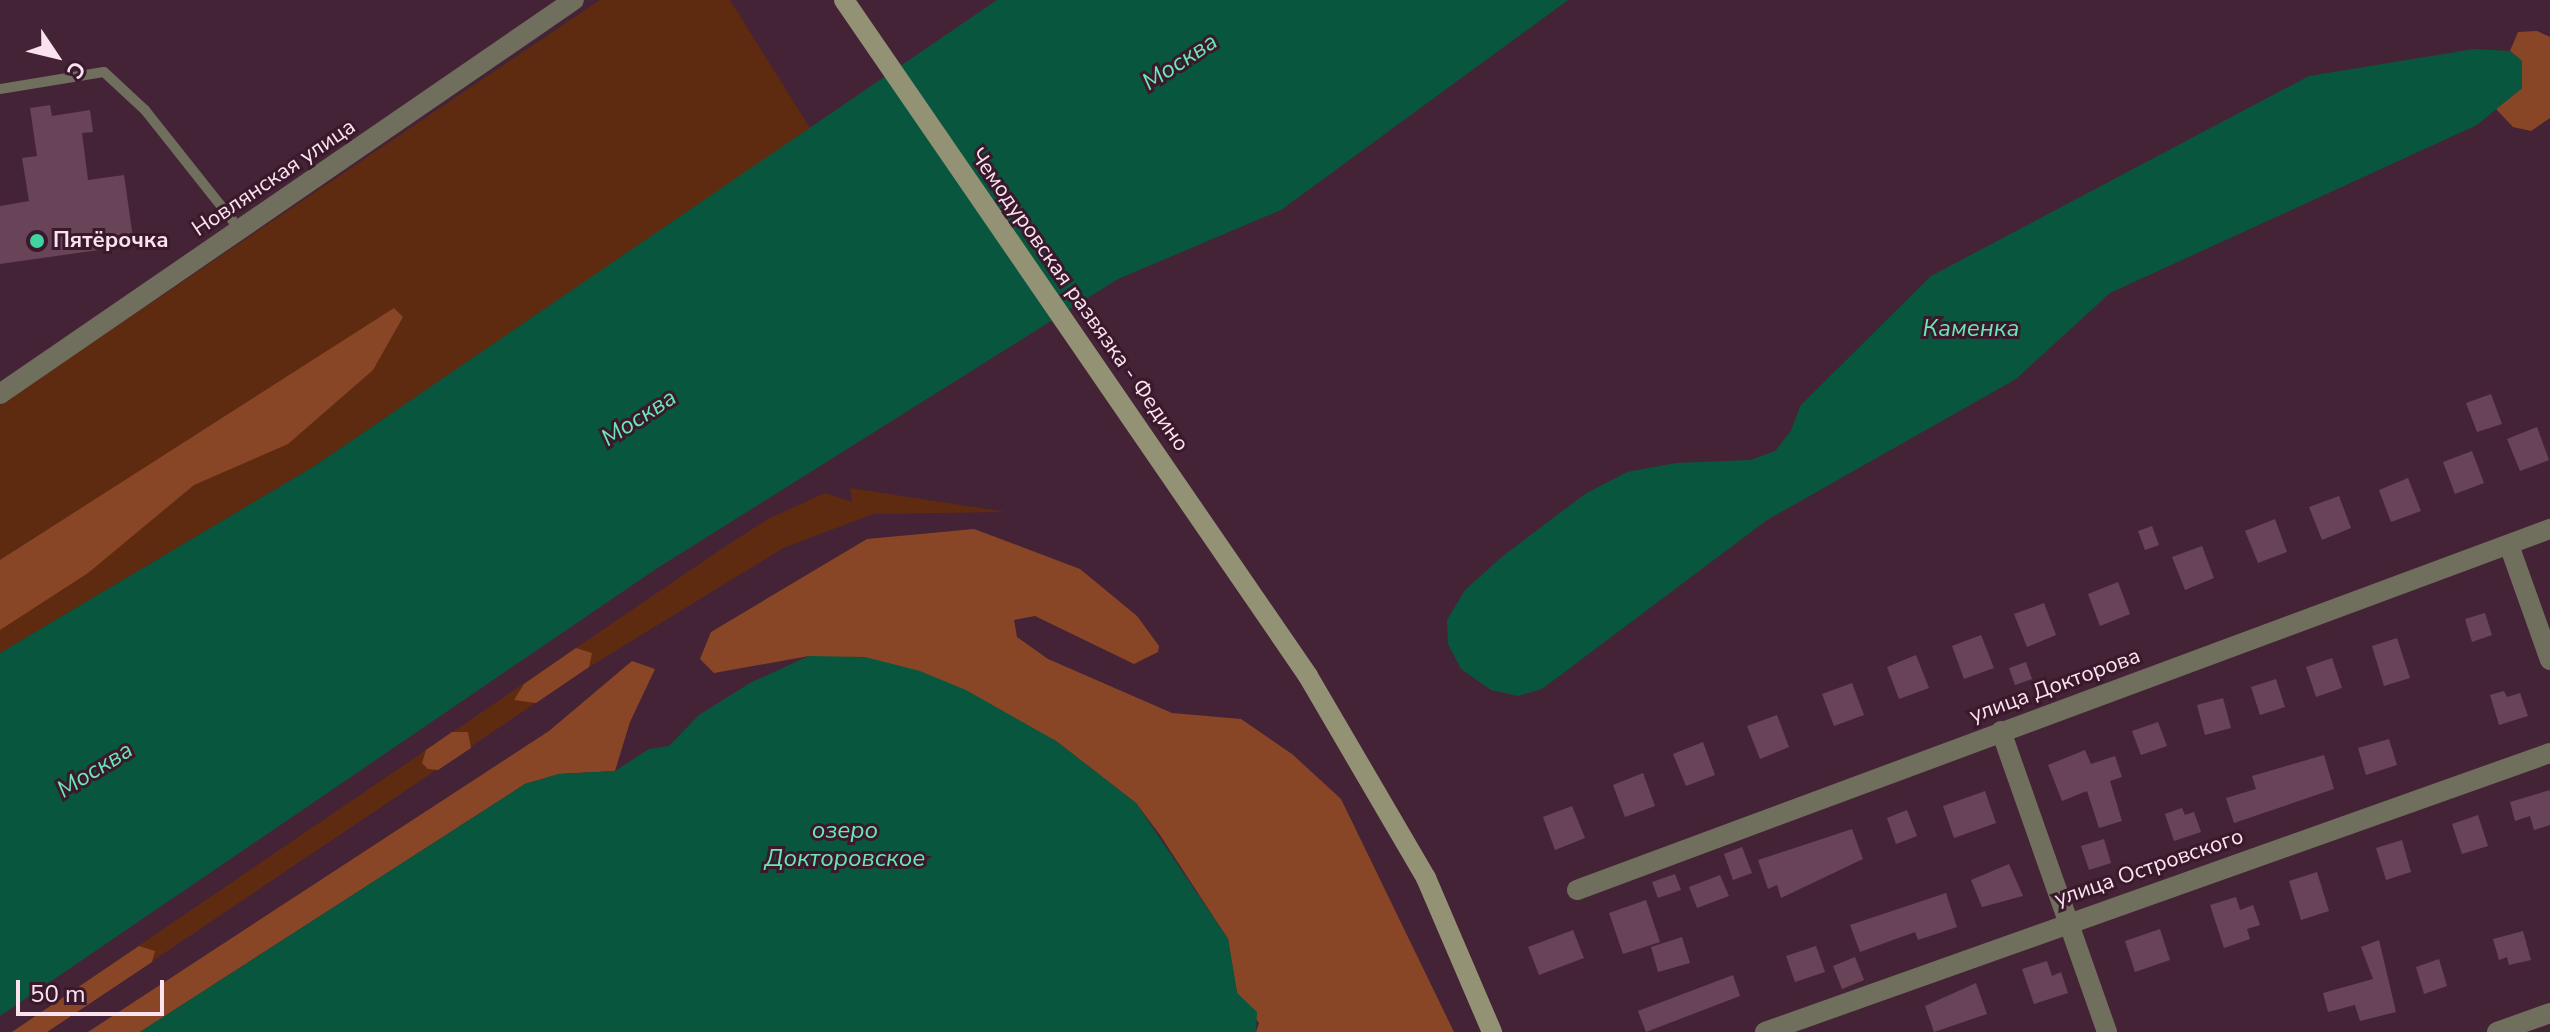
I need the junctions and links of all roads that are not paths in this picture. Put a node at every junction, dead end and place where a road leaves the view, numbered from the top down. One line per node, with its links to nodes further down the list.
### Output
1 (574, 0): 4 (street, Новлянская улица)
2 (844, 0): 14 (street, Чемодуровская развязка - Федино)
3 (0, 89): 4 (lane)
4 (241, 231): 5 (street, Новлянская улица)
5 (0, 394)
6 (2550, 529): 7 (street, улица Докторова)
7 (2509, 545): 8 (street); 9 (street, улица Докторова)
8 (2550, 660)
9 (2001, 731): 11 (street, улица Докторова); 12 (street)
10 (2550, 753): 12 (street, улица Островского)
11 (1577, 890)
12 (2068, 922): 15 (street, улица Островского); 16 (street)
13 (2550, 1013): 17 (street)
14 (1492, 1032)
15 (1765, 1032)
16 (2107, 1032)
17 (2497, 1032)

